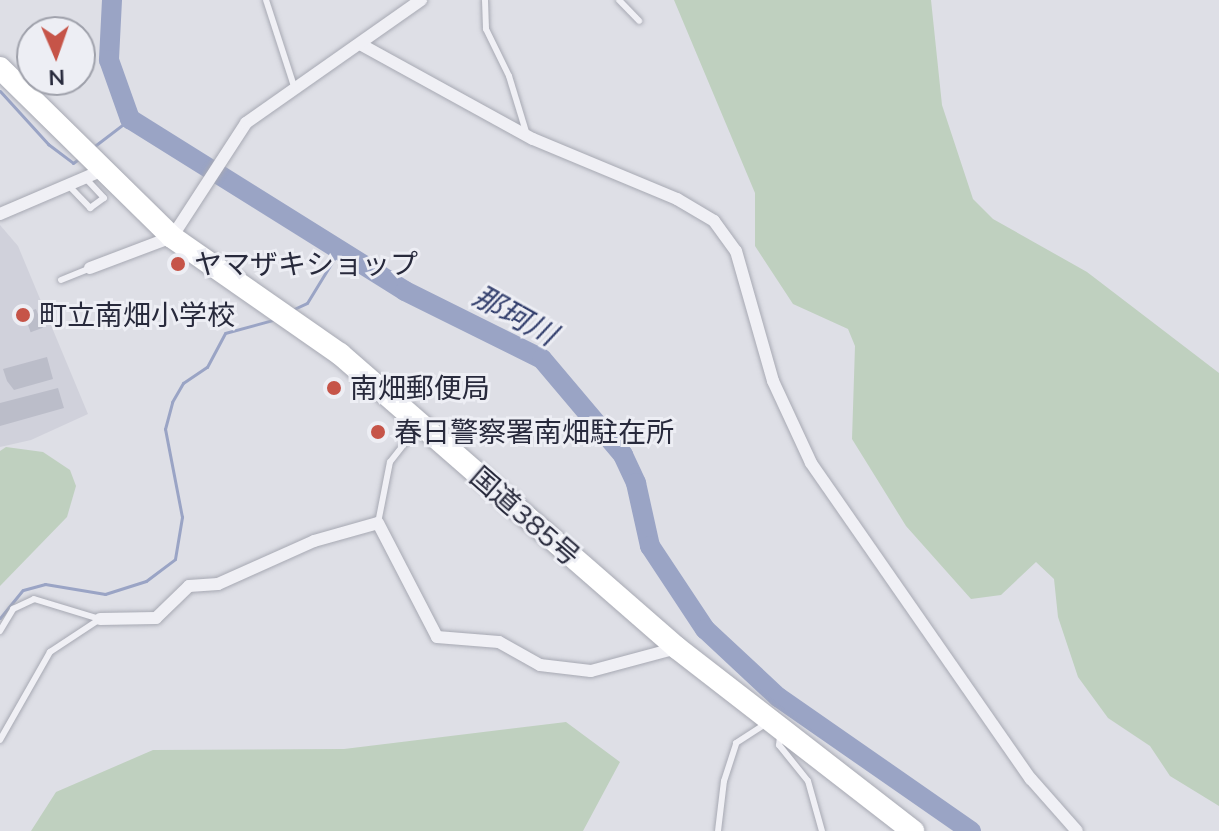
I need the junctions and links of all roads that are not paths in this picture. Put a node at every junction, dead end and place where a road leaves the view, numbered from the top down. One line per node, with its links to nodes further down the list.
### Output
1 (266, 0): 8 (lane)
2 (421, 0): 6 (street)
3 (485, 0): 9 (lane)
4 (619, 0): 5 (lane)
5 (639, 21)
6 (360, 44): 8 (street); 9 (street)
7 (0, 68): 10 (highway, 国道385号)
8 (294, 86): 13 (street)
9 (527, 135): 26 (street)
10 (93, 175): 11 (street); 11 (lane); 13 (highway, 国道385号)
11 (71, 188): 12 (street)
12 (0, 214)
13 (172, 237): 14 (street); 16 (highway, 国道385号)
14 (90, 268): 15 (lane)
15 (61, 280)
16 (420, 424): 17 (lane); 20 (highway, 国道385号)
17 (378, 523): 18 (street); 20 (street)
18 (100, 619): 19 (lane); 22 (lane)
19 (0, 631)
20 (677, 648): 21 (highway, 国道385号)
21 (775, 727): 23 (lane); 24 (lane); 25 (highway, 国道385号)
22 (0, 740)
23 (718, 831)
24 (822, 831)
25 (913, 831)
26 (1077, 831)

